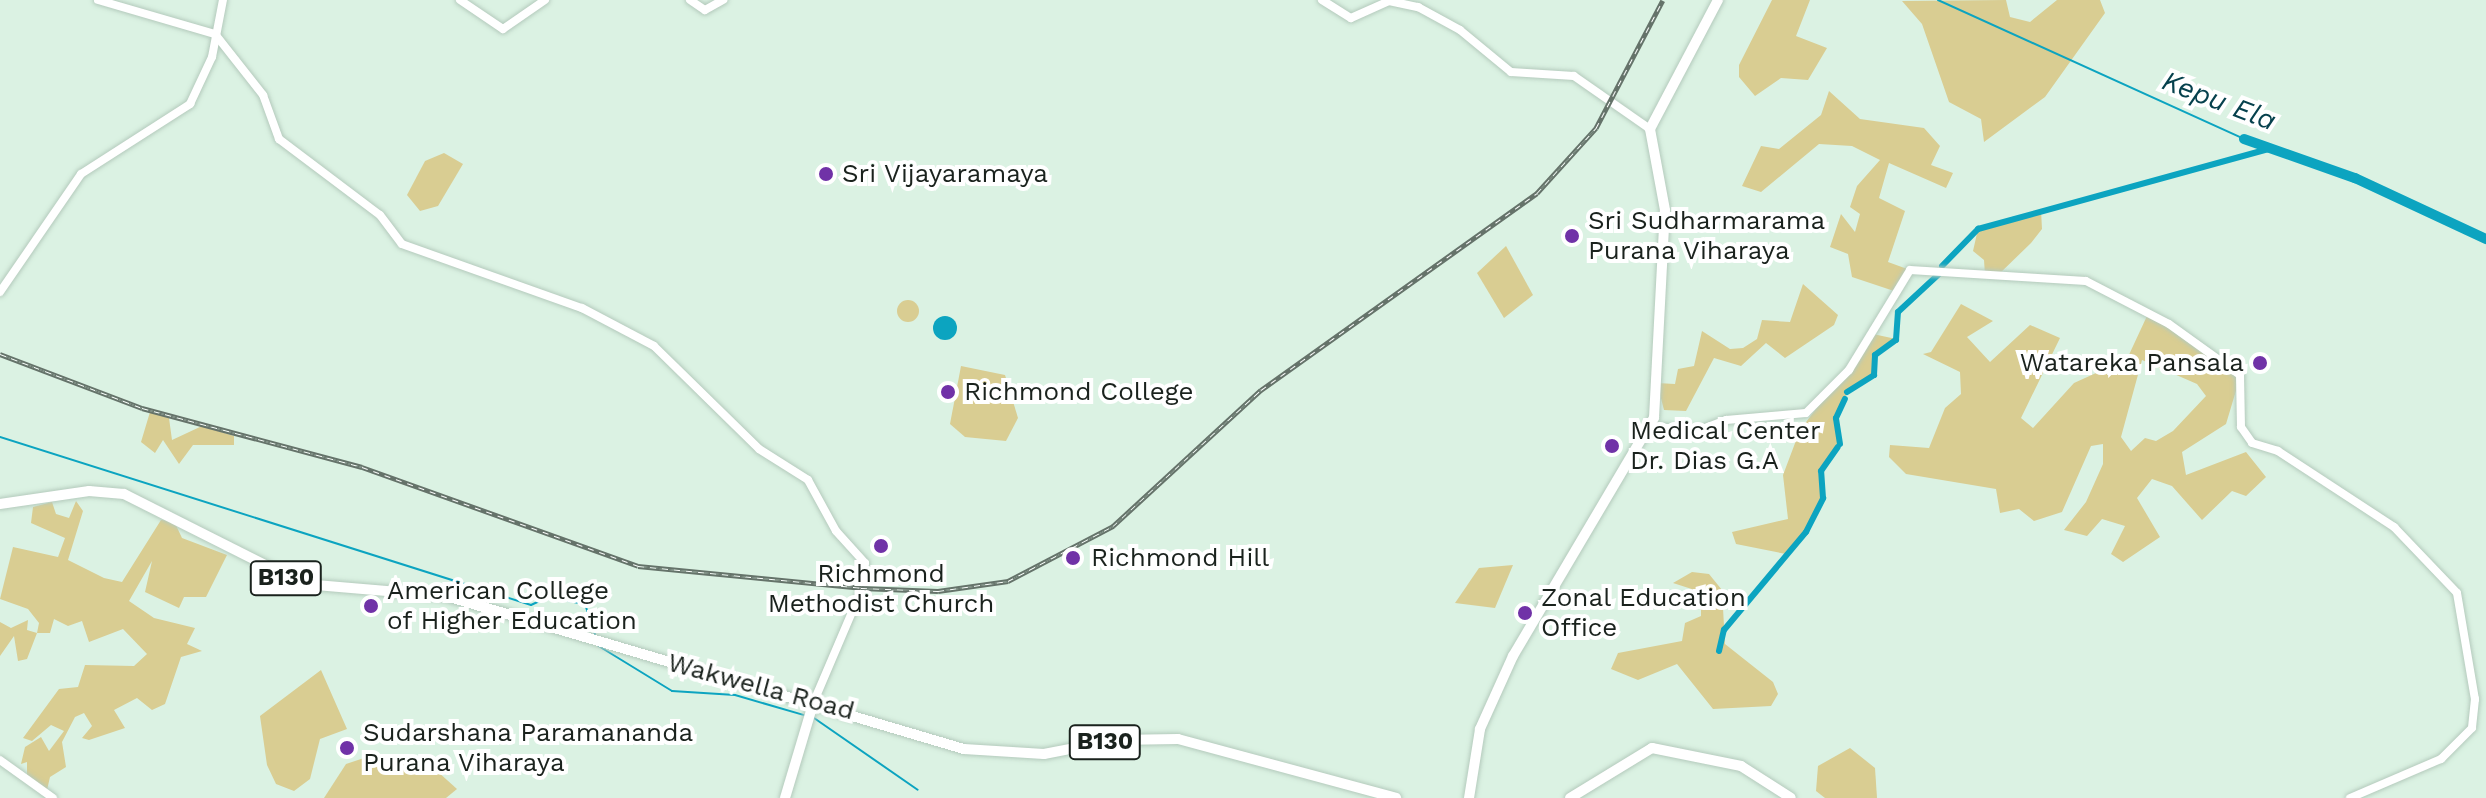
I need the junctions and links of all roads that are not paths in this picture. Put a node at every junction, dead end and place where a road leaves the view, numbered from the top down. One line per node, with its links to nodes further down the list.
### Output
1 (98, 0): 9 (street)
2 (223, 0): 9 (street)
3 (460, 0): 4 (street)
4 (545, 0)
5 (690, 0): 6 (street)
6 (723, 0)
7 (1322, 0): 10 (street)
8 (1718, 0): 10 (main road)
9 (215, 34): 11 (street); 14 (street)
10 (1650, 129): 12 (main road)
11 (0, 292)
12 (1651, 427): 16 (main road); 22 (street)
13 (0, 504): 14 (main road, Wakwella Road / B130)
14 (814, 701): 18 (main road); 19 (main road, Wakwella Road / B130)
15 (0, 760): 17 (street)
16 (1468, 796)
17 (53, 798)
18 (785, 798)
19 (1396, 798)
20 (1570, 798): 21 (main road)
21 (1791, 798)
22 (2350, 798)

